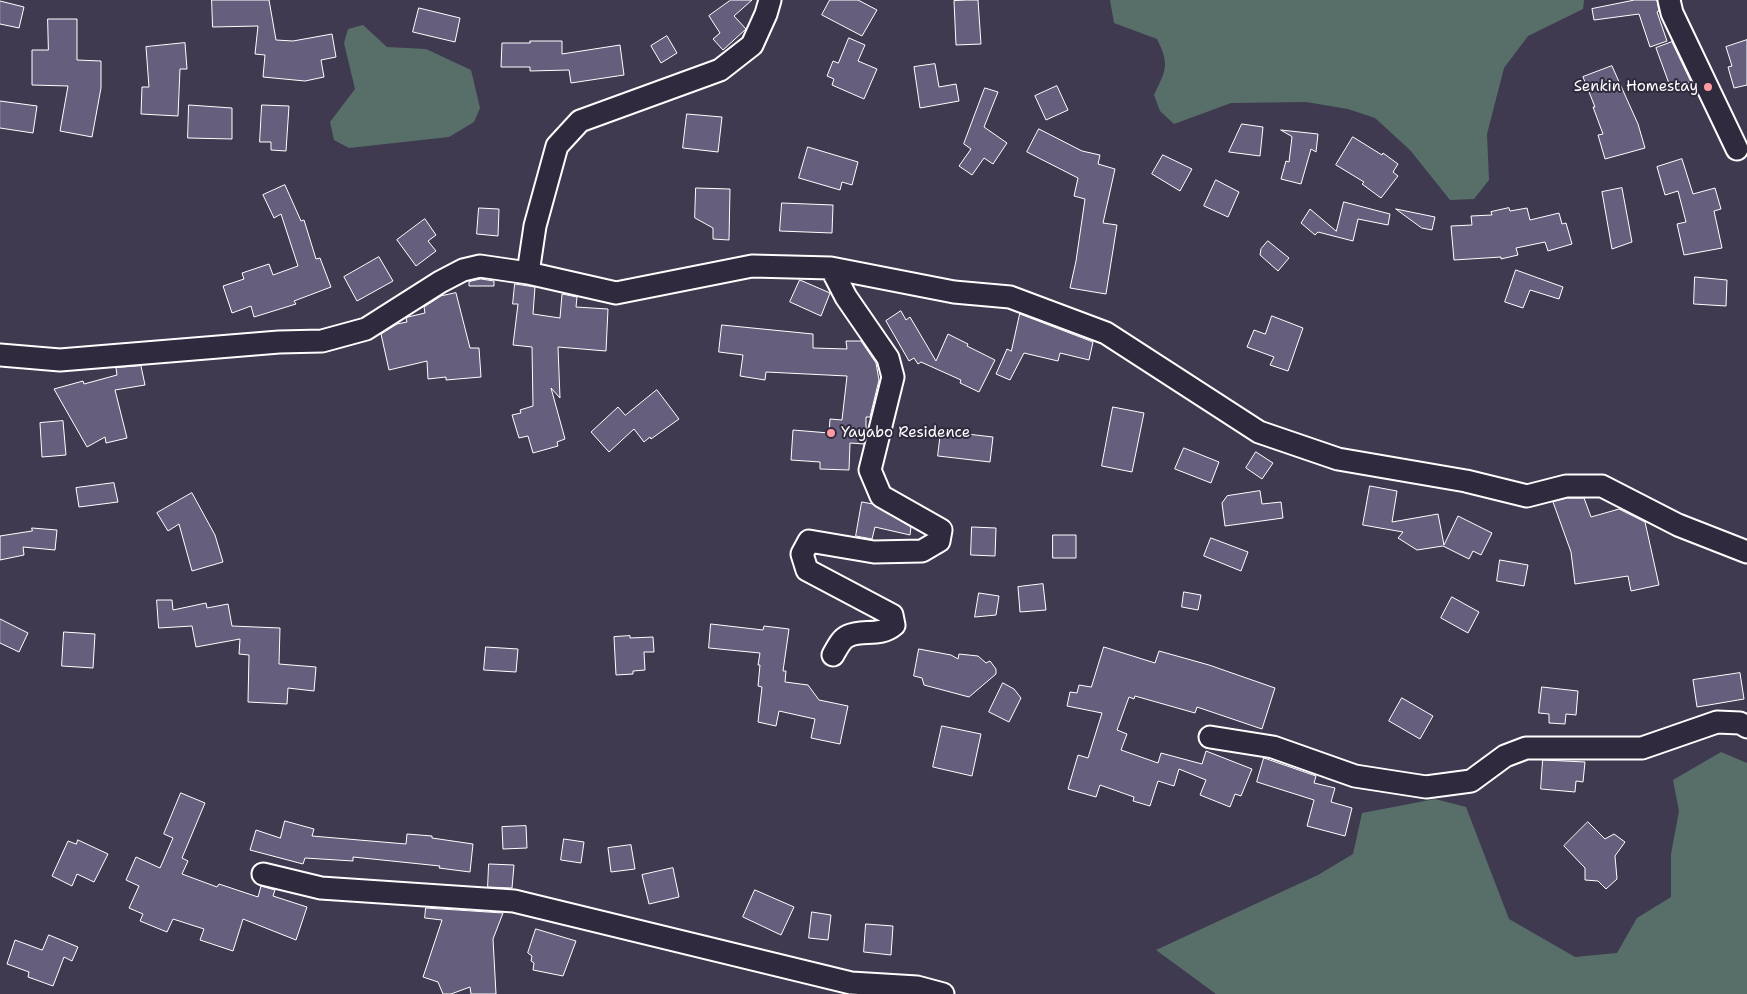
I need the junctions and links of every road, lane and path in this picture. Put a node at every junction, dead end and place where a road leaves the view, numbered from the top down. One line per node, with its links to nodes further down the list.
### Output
1 (770, 0): 5 (street)
2 (1669, 0): 3 (street)
3 (1737, 149)
4 (831, 268): 5 (street); 7 (street); 8 (street)
5 (528, 273): 6 (street)
6 (0, 355)
7 (1747, 552)
8 (833, 654)
9 (1747, 727): 10 (street)
10 (1210, 737)
11 (263, 874): 12 (street)
12 (943, 994)

